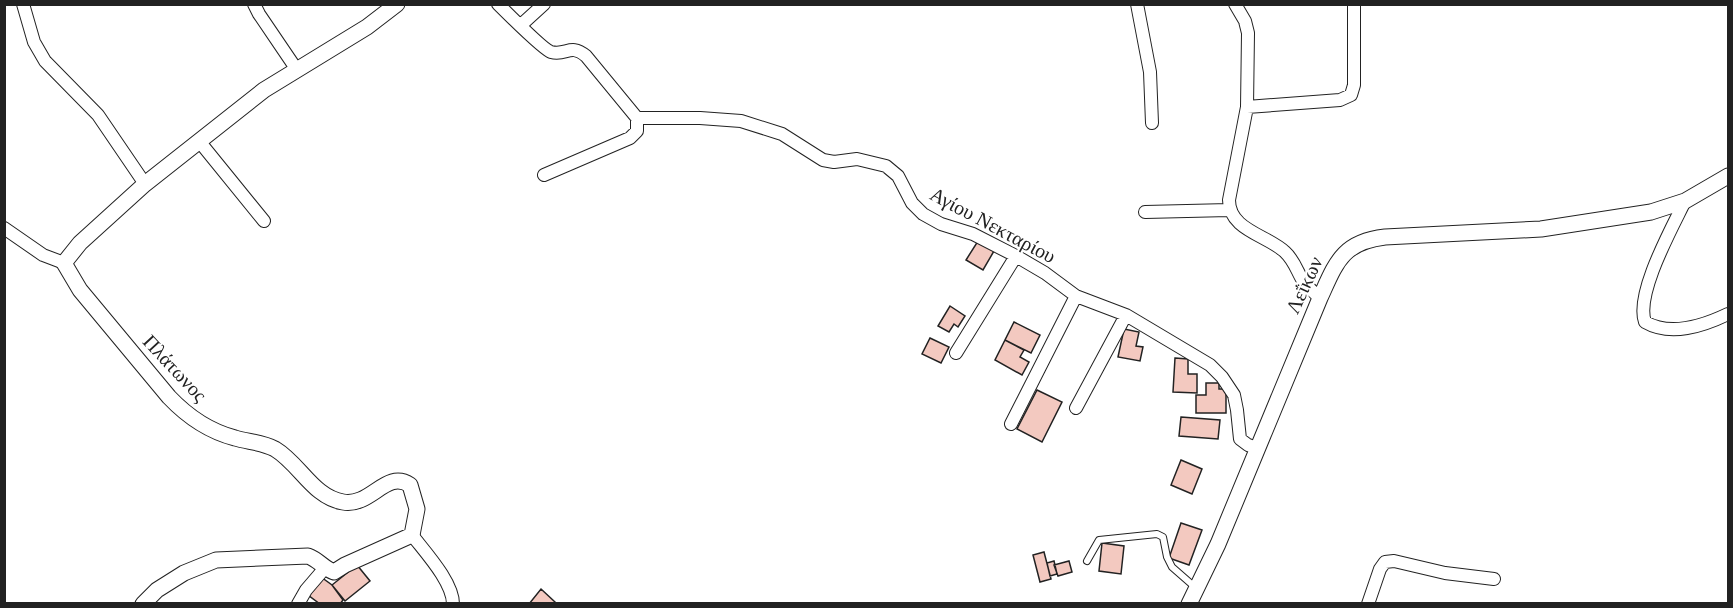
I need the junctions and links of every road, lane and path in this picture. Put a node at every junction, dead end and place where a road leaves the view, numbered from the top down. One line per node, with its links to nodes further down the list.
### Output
1 (23, 4): 17 (street)
2 (254, 4): 10 (street)
3 (397, 4): 10 (street)
4 (498, 4): 9 (street)
5 (544, 4): 9 (street)
6 (1137, 4): 13 (street)
7 (1236, 4): 11 (street)
8 (1354, 4): 11 (street)
9 (521, 25): 12 (street)
10 (297, 70): 14 (street)
11 (1247, 107): 19 (street)
12 (637, 118): 15 (street); 23 (street, Αγίου Νεκταρίου)
13 (1152, 123)
14 (199, 141): 17 (street); 21 (street)
15 (544, 175)
16 (1728, 176): 18 (street, Λεΐκων)
17 (145, 184): 24 (street)
18 (1685, 201): 26 (street, Λεΐκων); 27 (street)
19 (1229, 210): 20 (street); 26 (street)
20 (1145, 212)
21 (264, 220)
22 (4, 228): 24 (street)
23 (1016, 256): 25 (street, Αγίου Νεκταρίου); 29 (street)
24 (64, 263): 33 (street, Πλάτωνος)
25 (1076, 296): 28 (street, Αγίου Νεκταρίου); 31 (street)
26 (1320, 298): 32 (street, Λεΐκων)
27 (1728, 314)
28 (1125, 315): 30 (street); 32 (street, Αγίου Νεκταρίου)
29 (956, 352)
30 (1076, 408)
31 (1011, 424)
32 (1257, 448): 37 (street, Λεΐκων)
33 (412, 535): 35 (street); 40 (street)
34 (1087, 561): 37 (lane)
35 (324, 568): 38 (street); 39 (street)
36 (1494, 579): 42 (street)
37 (1197, 588): 41 (street, Λεΐκων)
38 (143, 603)
39 (298, 603)
40 (453, 603)
41 (1190, 603)
42 (1368, 603)

